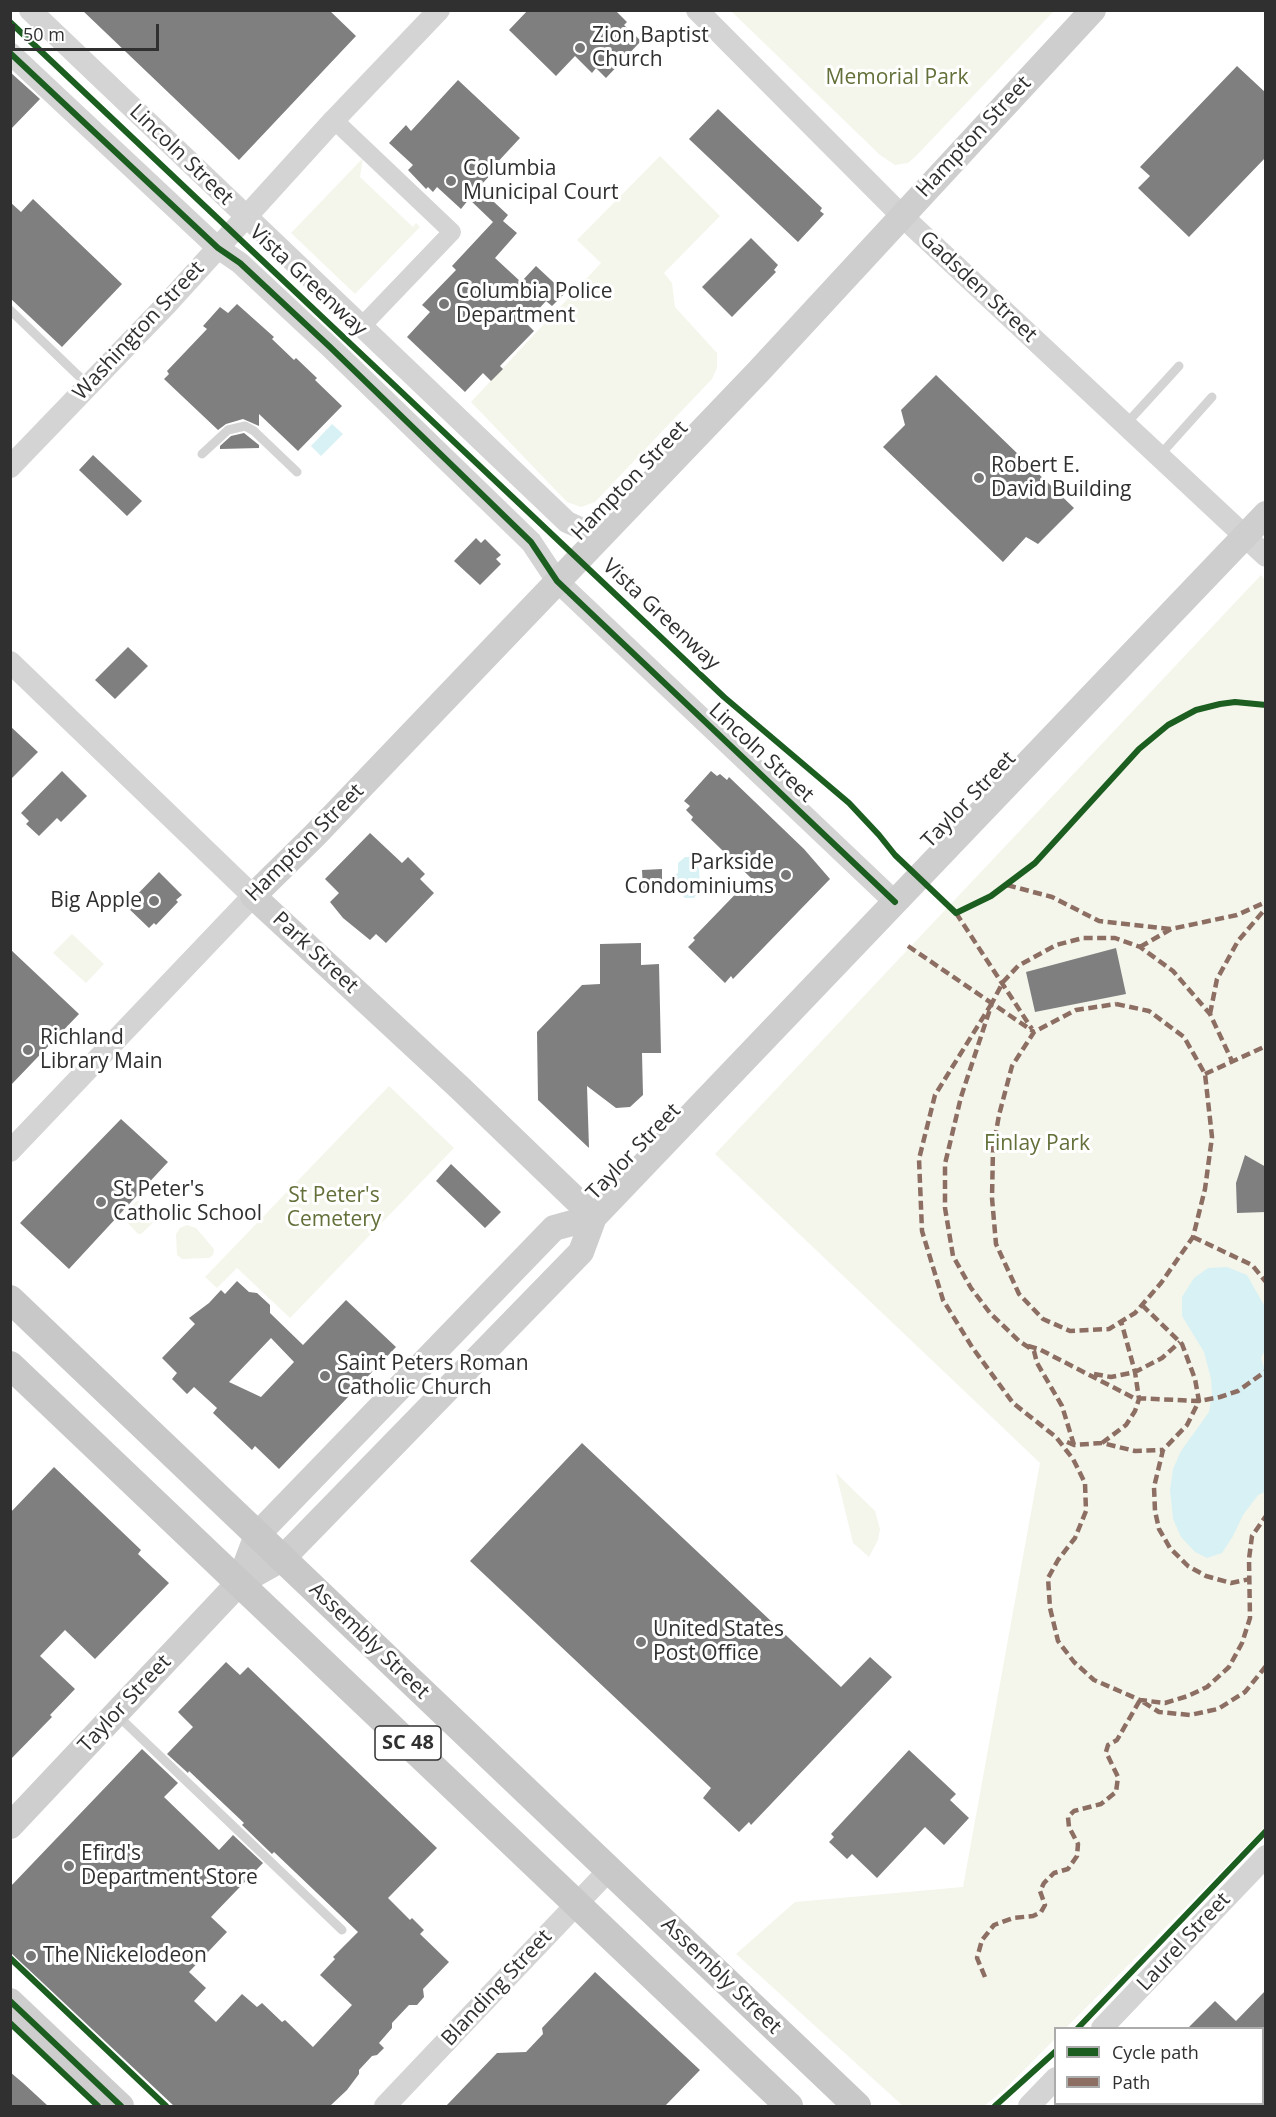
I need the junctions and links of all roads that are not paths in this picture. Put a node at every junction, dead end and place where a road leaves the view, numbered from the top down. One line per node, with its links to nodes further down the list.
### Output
1 (30, 10): 8 (street, Lincoln Street)
2 (439, 10): 6 (street, Washington Street)
3 (697, 10): 7 (street, Gadsden Street)
4 (1093, 10): 7 (main road, Hampton Street)
5 (10, 53): 9 (street, Lincoln Street)
6 (334, 120): 8 (street, Washington Street); 11 (street)
7 (902, 215): 15 (street, Gadsden Street); 21 (main road, Hampton Street)
8 (245, 218): 9 (street, Washington Street); 11 (street, Lincoln Street)
9 (218, 248): 13 (street, Washington Street); 24 (street, Lincoln Street)
10 (10, 310): 13 (lane)
11 (361, 327): 21 (street, Lincoln Street)
12 (1179, 366): 15 (lane)
13 (88, 385): 18 (street, Washington Street)
14 (1212, 397): 17 (lane)
15 (1125, 425): 17 (street, Gadsden Street)
16 (202, 454): 19 (lane)
17 (1158, 457): 22 (street, Gadsden Street)
18 (10, 467)
19 (297, 472)
20 (1266, 514): 22 (main road, Taylor Street)
21 (600, 537): 24 (main road, Hampton Street)
22 (1244, 537): 23 (street, Gadsden Street); 27 (main road, Taylor Street)
23 (1266, 556)
24 (557, 581): 26 (main road, Hampton Street); 27 (street, Lincoln Street)
25 (10, 662): 26 (street, Park Street)
26 (253, 896): 28 (street, Hampton Street); 29 (main road, Park Street)
27 (895, 902): 29 (main road, Taylor Street)
28 (10, 1151)
29 (594, 1218): 32 (main road, Taylor Street); 33 (main road, Taylor Street)
30 (10, 1299): 32 (main road, Assembly Street / SC 48)
31 (10, 1365): 34 (main road, SC 48)
32 (258, 1535): 33 (main road, Assembly Street / SC 48); 34 (main road, Taylor Street)
33 (282, 1559): 34 (main road, Taylor Street); 38 (main road, Assembly Street / SC 48)
34 (239, 1582): 35 (main road, Taylor Street); 39 (main road, SC 48)
35 (116, 1714): 36 (main road, Taylor Street); 40 (lane)
36 (10, 1826)
37 (1264, 1860): 43 (street, Laurel Street)
38 (609, 1870): 39 (street, Blanding Street); 49 (main road, Assembly Street / SC 48)
39 (577, 1904): 47 (street, Blanding Street); 48 (main road, SC 48)
40 (342, 1930)
41 (10, 2001): 46 (main road)
42 (10, 2023): 45 (main road)
43 (1103, 2027)
44 (1054, 2080): 50 (street)
45 (98, 2106)
46 (121, 2106)
47 (385, 2106)
48 (789, 2106)
49 (857, 2106)
50 (1029, 2106)

